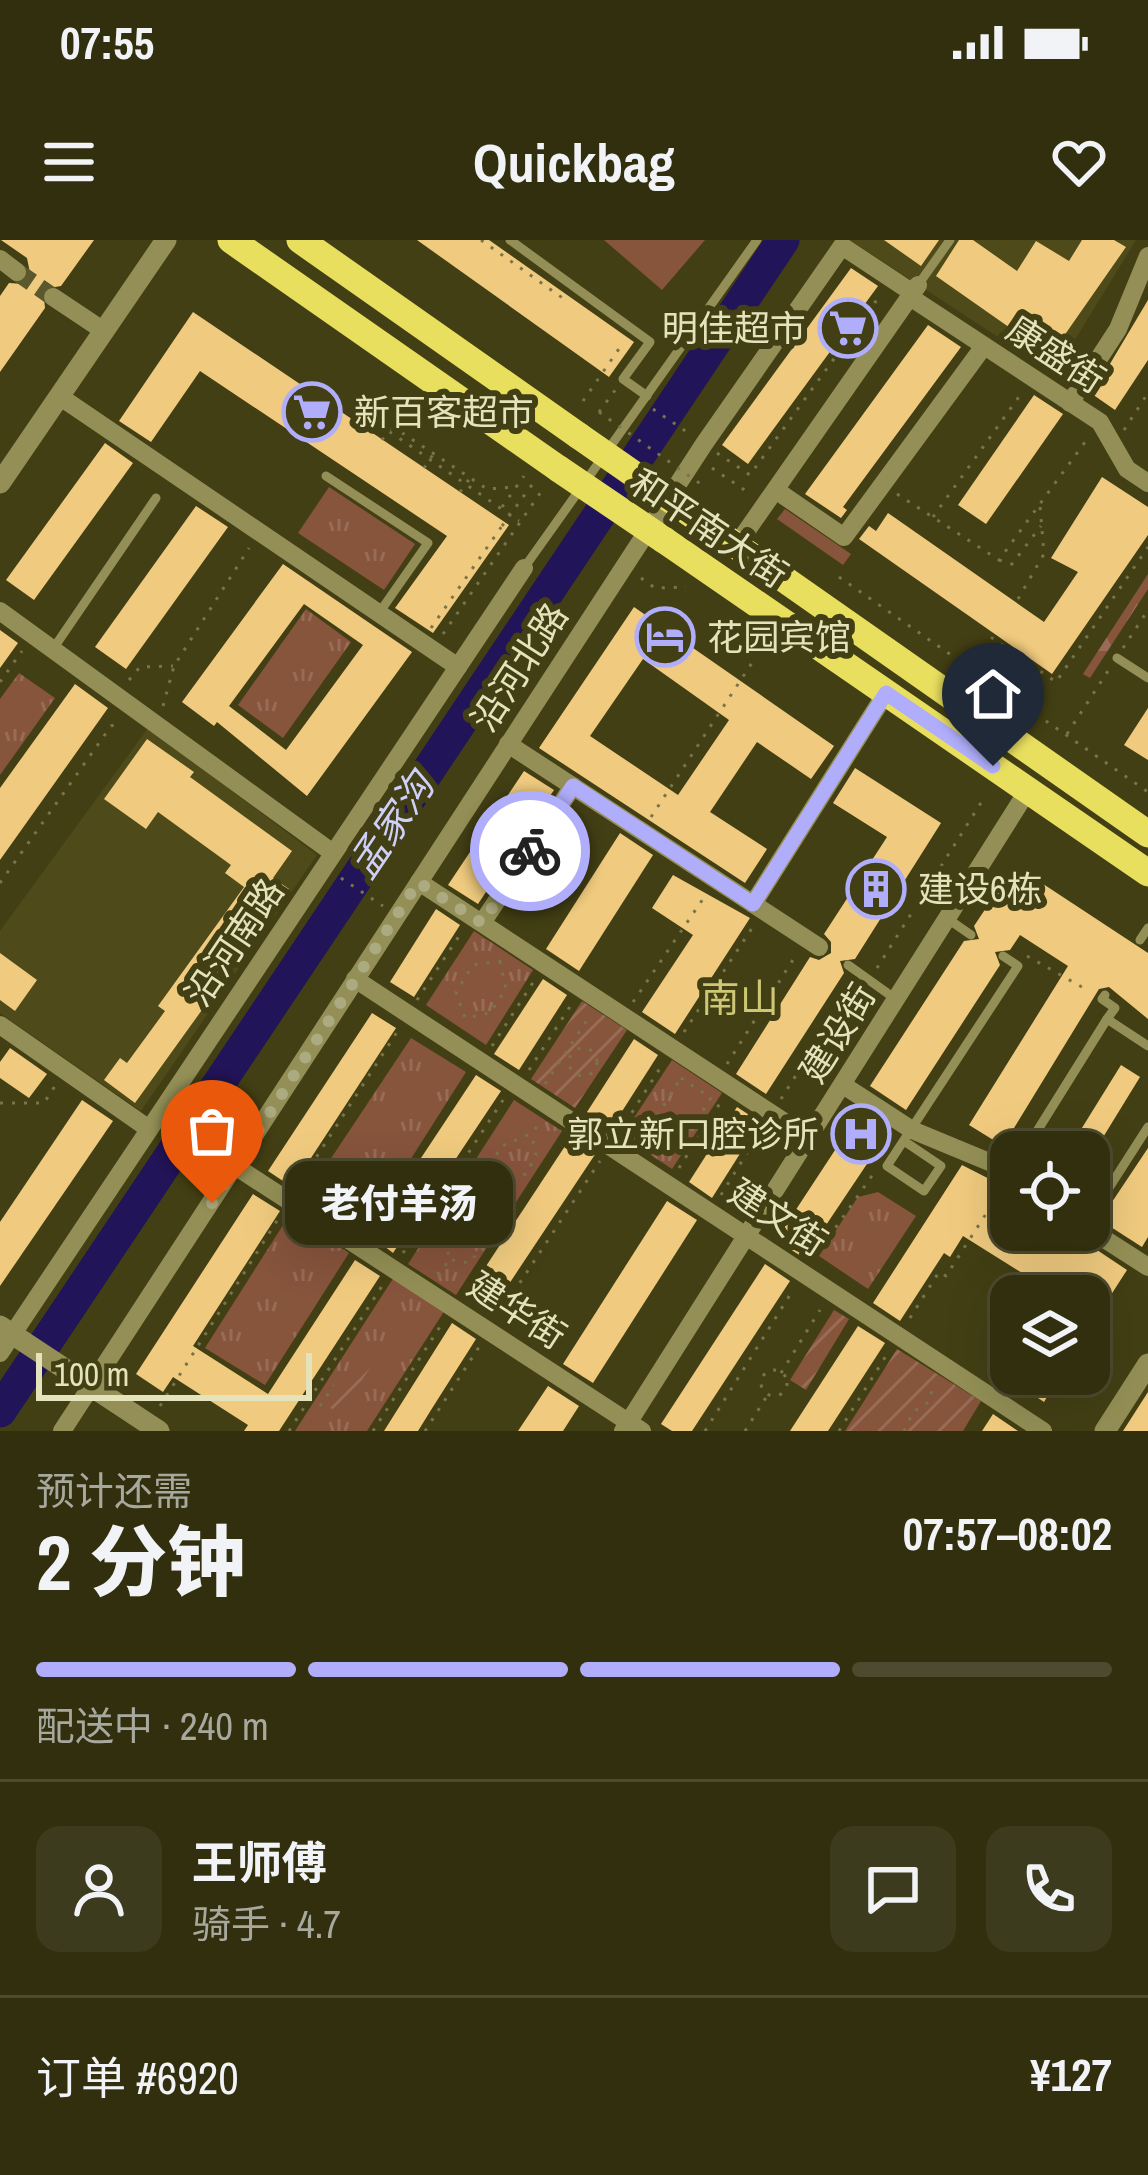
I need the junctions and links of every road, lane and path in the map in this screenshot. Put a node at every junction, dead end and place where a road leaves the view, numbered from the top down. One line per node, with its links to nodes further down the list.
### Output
1 (166, 240): 15 (street)
2 (231, 240): 37 (main road, 和平南大街)
3 (300, 240): 53 (main road, 和平南大街, bridge)
4 (481, 240): 14 (path)
5 (510, 240): 17 (lane)
6 (757, 240): 19 (lane)
7 (950, 240): 12 (lane)
8 (842, 246): 12 (street, 康盛街); 31 (street, 沿河北路)
9 (1148, 256): 26 (street)
10 (0, 259): 11 (street)
11 (17, 272)
12 (914, 292): 18 (street, 康盛街); 31 (path); 43 (street)
13 (53, 297): 15 (street)
14 (571, 303)
15 (104, 332): 23 (street)
16 (624, 341): 25 (path)
17 (650, 342): 19 (lane); 21 (lane)
18 (984, 346): 20 (street, 康盛街); 43 (street)
19 (673, 359): 24 (lane)
20 (1032, 378): 26 (street, 康盛街); 49 (path)
21 (623, 380): 24 (lane); 41 (path, bridge)
22 (1148, 393): 29 (path)
23 (59, 396): 39 (street); 52 (street)
24 (645, 399): 31 (path); 56 (lane)
25 (583, 400)
26 (1070, 403): 28 (street, 康盛街)
27 (370, 418): 48 (path)
28 (1100, 422): 40 (street, 康盛街); 47 (path)
29 (1129, 422)
30 (382, 440): 32 (path, bridge)
31 (700, 450): 38 (path); 78 (street, 沿河北路)
32 (434, 453): 33 (path, bridge); 36 (path)
33 (424, 468)
34 (526, 474): 42 (path)
35 (326, 476): 62 (lane)
36 (470, 478): 42 (path); 44 (path, bridge)
37 (546, 479): 50 (path); 64 (path, bridge); 73 (main road, 和平南大街, bridge)
38 (731, 481)
39 (0, 483)
40 (1148, 483)
41 (702, 485)
42 (516, 488): 48 (path)
43 (777, 491): 53 (street)
44 (460, 492)
45 (896, 493): 49 (path)
46 (156, 498): 67 (lane)
47 (1040, 503): 51 (path); 55 (path)
48 (501, 508): 50 (path)
49 (933, 517): 55 (path)
50 (520, 522): 64 (path)
51 (1042, 524): 55 (path); 60 (path)
52 (252, 527): 62 (street); 69 (path)
53 (736, 546): 84 (main road, 和平南大街)
54 (1148, 547): 66 (path)
55 (999, 560)
56 (524, 568): 70 (street, 沿河南路)
57 (839, 577): 77 (path)
58 (686, 587): 59 (path)
59 (655, 588)
60 (1018, 599)
61 (0, 610): 63 (street)
62 (379, 614): 64 (street)
63 (34, 635): 67 (street); 72 (path)
64 (432, 639): 70 (street)
65 (765, 643): 83 (path)
66 (976, 647)
67 (53, 649): 74 (street)
68 (1117, 658): 71 (lane)
69 (174, 666): 74 (path); 76 (path)
70 (458, 667): 85 (street, 沿河南路)
71 (1148, 678)
72 (0, 682)
73 (886, 693): 80 (main road, 和平南大街); 90 (street)
74 (116, 695): 76 (street)
75 (1091, 698): 77 (path)
76 (151, 720): 85 (street); 88 (path)
77 (1066, 735): 81 (path)
78 (508, 744): 79 (street); 87 (street, 沿河北路)
79 (573, 786): 83 (street); 92 (street)
80 (1028, 790): 86 (main road, 和平南大街); 93 (street, 建设街)
81 (1148, 792)
82 (984, 798): 102 (path)
83 (641, 831): 90 (street)
84 (1148, 834)
85 (329, 860): 91 (path); 127 (street, 沿河南路)
86 (1148, 873)
87 (418, 882): 91 (street, 沿河北路); 92 (street)
88 (0, 883)
89 (706, 893): 109 (path)
90 (754, 913): 97 (street); 116 (path)
91 (397, 915): 103 (street, 沿河北路)
92 (477, 920): 105 (street); 108 (path)
93 (948, 920): 95 (lane); 106 (street, 建设街)
94 (1148, 928): 96 (lane)
95 (971, 935)
96 (1140, 940)
97 (813, 943): 121 (path)
98 (1003, 956): 100 (lane)
99 (848, 965): 102 (lane)
100 (1018, 966): 104 (path); 133 (lane)
101 (540, 972): 118 (path)
102 (865, 976): 106 (lane); 128 (path)
103 (356, 980): 108 (street, 建文街); 136 (street, 沿河北路)
104 (1103, 997): 111 (lane)
105 (600, 1000): 109 (street); 117 (path)
106 (897, 1000): 123 (street, 建设街)
107 (572, 1004): 119 (path)
108 (408, 1014): 118 (street, 建文街)
109 (624, 1016): 116 (street)
110 (465, 1018): 110 (path); 113 (path)
111 (1107, 1019): 115 (lane); 131 (lane)
112 (0, 1025): 120 (street)
113 (457, 1031)
114 (396, 1034): 139 (path)
115 (1148, 1046)
116 (673, 1048): 121 (street); 135 (path)
117 (569, 1052): 117 (path); 126 (path)
118 (482, 1062): 122 (street, 建文街)
119 (531, 1066)
120 (65, 1071): 125 (path); 130 (street)
121 (725, 1082): 128 (street); 141 (path)
122 (514, 1083): 126 (street, 建文街); 149 (path)
123 (843, 1085): 133 (street); 134 (street, 建设街)
124 (711, 1098): 124 (path)
125 (0, 1103)
126 (543, 1103): 132 (path); 135 (street, 建文街)
127 (165, 1105): 130 (street, 沿河南路); 136 (path)
128 (772, 1112): 134 (street); 144 (path)
129 (1148, 1127): 142 (lane)
130 (149, 1129): 159 (street, 沿河南路)
131 (1037, 1131)
132 (532, 1133): 140 (path); 140 (path)
133 (908, 1135): 137 (street); 138 (lane); 138 (lane)
134 (809, 1138): 147 (street, 建设街)
135 (610, 1146): 141 (street, 建文街); 157 (path)
136 (238, 1162): 154 (street, 建华街); 165 (street, 沿河北路)
137 (990, 1164)
138 (887, 1166): 152 (path)
139 (300, 1181)
140 (500, 1182): 146 (path)
141 (668, 1185): 144 (street, 建文街)
142 (1110, 1186)
143 (990, 1207): 158 (path)
144 (710, 1212): 147 (street, 建文街)
145 (278, 1219): 169 (path)
146 (475, 1221): 150 (path); 150 (path)
147 (747, 1236): 152 (street, 建文街); 171 (street, 建设街)
148 (1110, 1243): 151 (street)
149 (402, 1255)
150 (449, 1259): 154 (path)
151 (1148, 1267)
152 (803, 1274): 155 (street, 建文街); 177 (path)
153 (386, 1280): 166 (path)
154 (428, 1291): 156 (street, 建华街)
155 (841, 1298): 158 (street, 建文街); 163 (path)
156 (453, 1307): 171 (street, 建华街); 175 (path)
157 (497, 1318)
158 (899, 1336): 161 (street, 建文街); 179 (path)
159 (9, 1338): 165 (street)
160 (483, 1340): 176 (path)
161 (941, 1364): 180 (path); 181 (street, 建文街)
162 (1148, 1364): 182 (street)
163 (781, 1372): 168 (path); 168 (path)
164 (334, 1384): 167 (path)
165 (92, 1386): 172 (street, 沿河北路); 173 (street)
166 (316, 1389): 167 (path); 174 (path)
167 (327, 1395): 170 (path)
168 (768, 1395): 178 (path)
169 (165, 1398)
170 (320, 1406)
171 (631, 1428)
172 (62, 1431)
173 (159, 1431)
174 (289, 1431)
175 (373, 1431)
176 (425, 1431)
177 (705, 1431)
178 (745, 1431)
179 (839, 1431)
180 (904, 1431)
181 (1043, 1431)
182 (1105, 1431)

